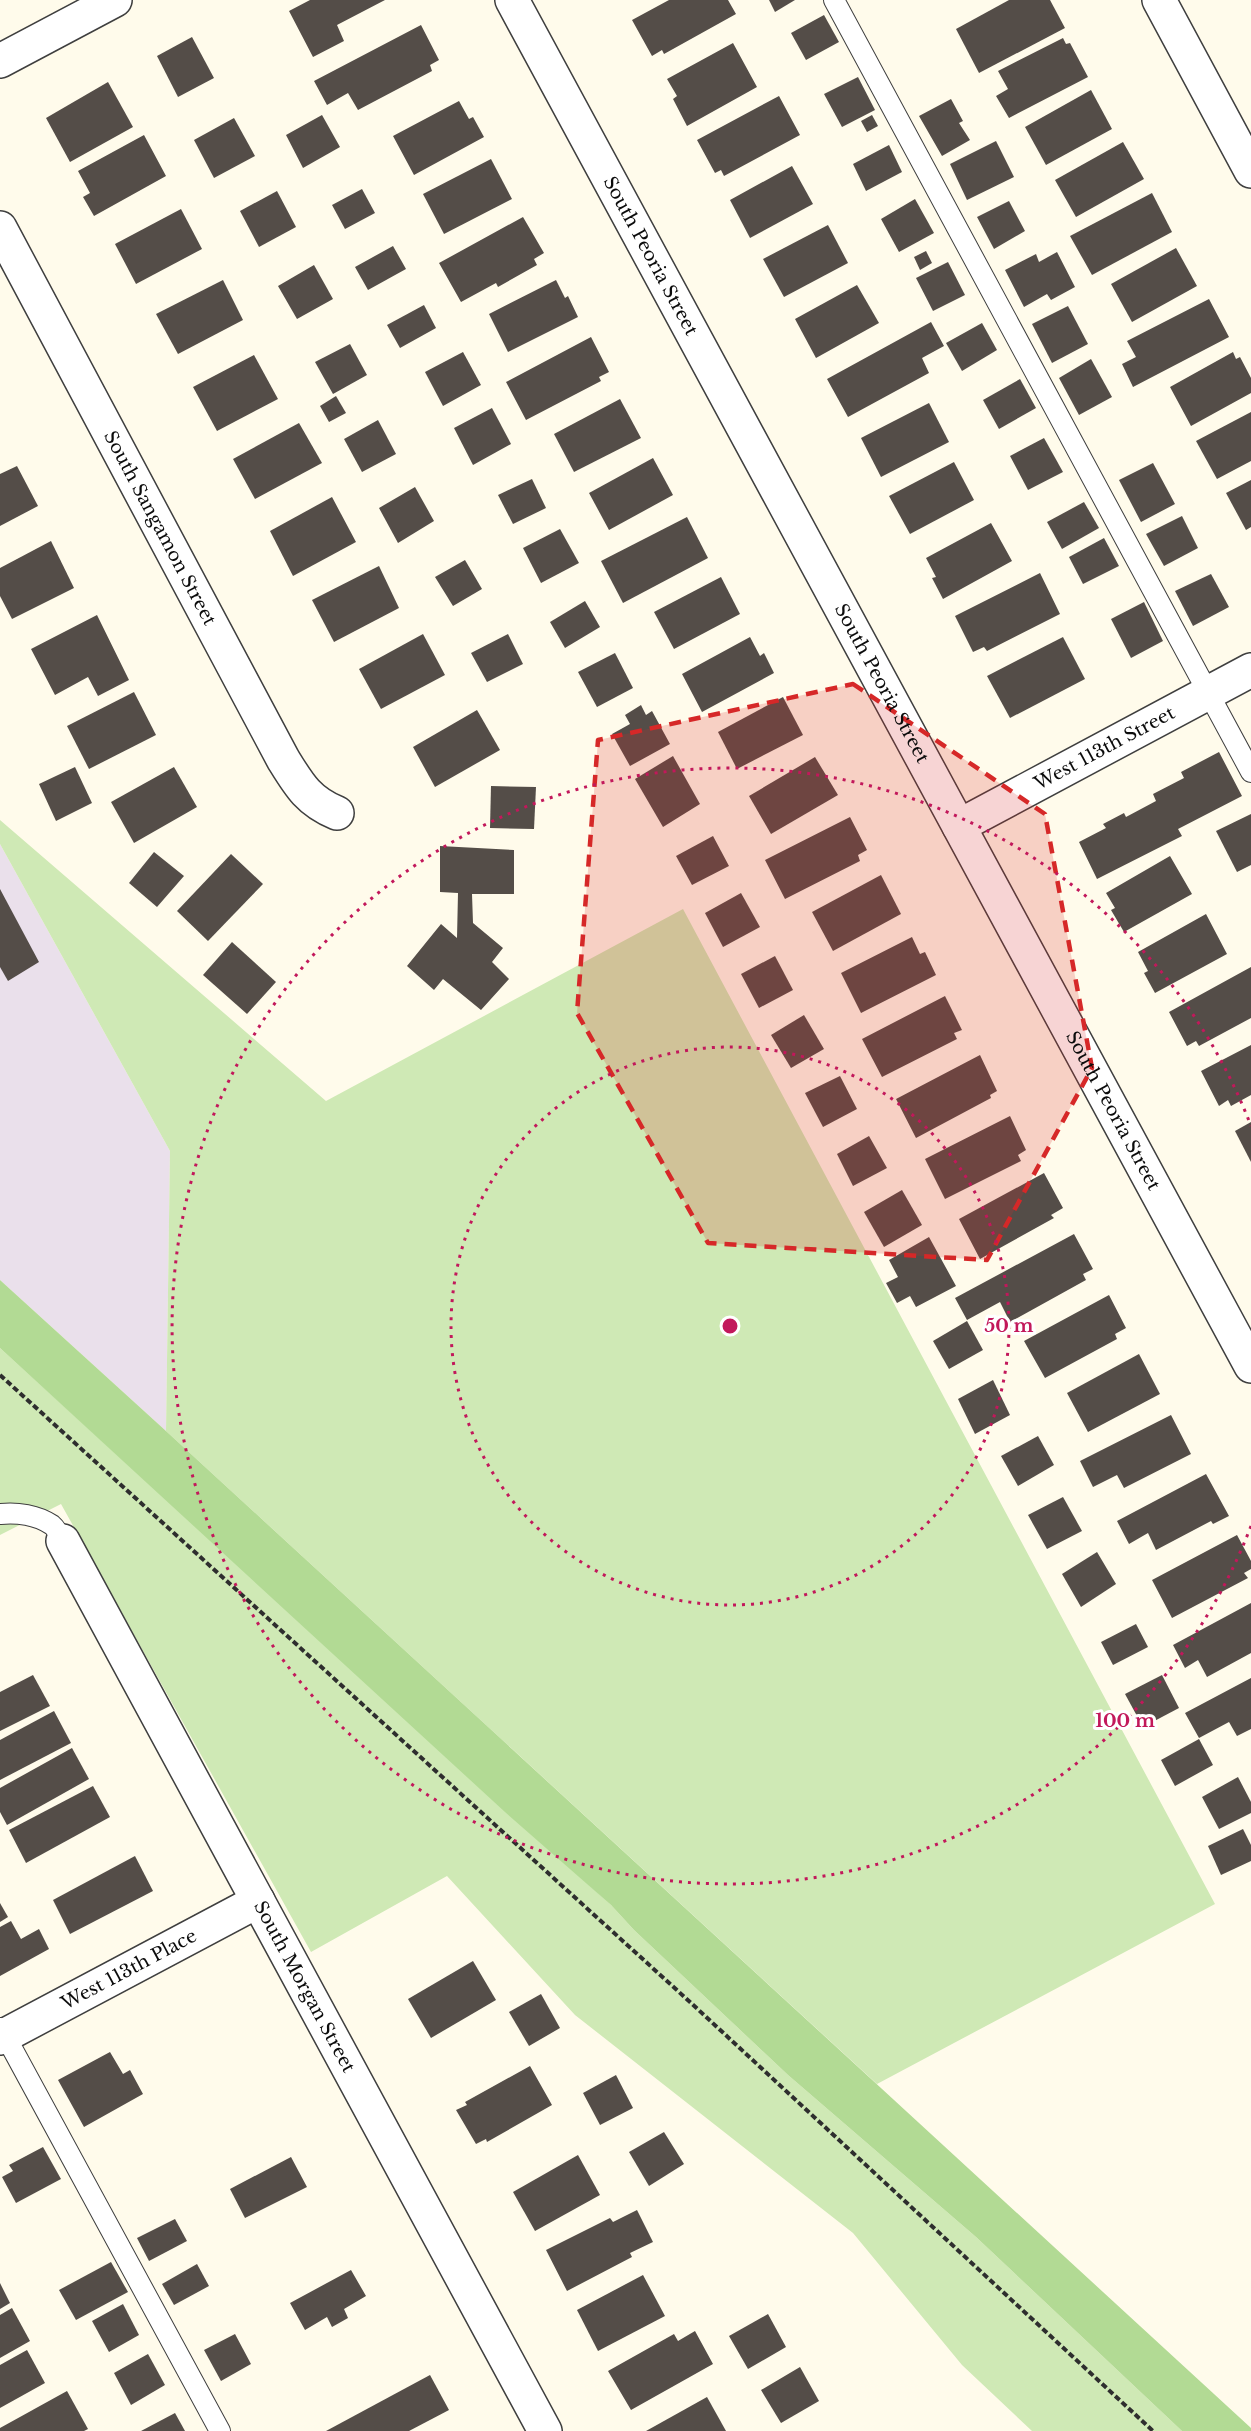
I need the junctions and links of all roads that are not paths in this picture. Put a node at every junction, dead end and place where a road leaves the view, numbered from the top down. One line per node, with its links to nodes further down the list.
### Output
1 (115, 0): 5 (street)
2 (512, 0): 12 (street, South Peoria Street)
3 (834, 0): 9 (lane)
4 (1159, 0): 6 (street)
5 (0, 61)
6 (1251, 171)
7 (0, 228): 11 (street, South Sangamon Street)
8 (1251, 670): 9 (street, West 113th Street)
9 (1209, 693): 10 (lane); 12 (street, West 113th Street)
10 (1251, 772)
11 (337, 813)
12 (959, 826): 13 (street, South Peoria Street)
13 (1251, 1366)
14 (0, 1514): 15 (lane)
15 (63, 1541): 16 (street, South Morgan Street)
16 (258, 1901): 17 (street, West 113th Place); 19 (street, South Morgan Street)
17 (2, 2033): 18 (lane)
18 (219, 2431)
19 (545, 2431)

